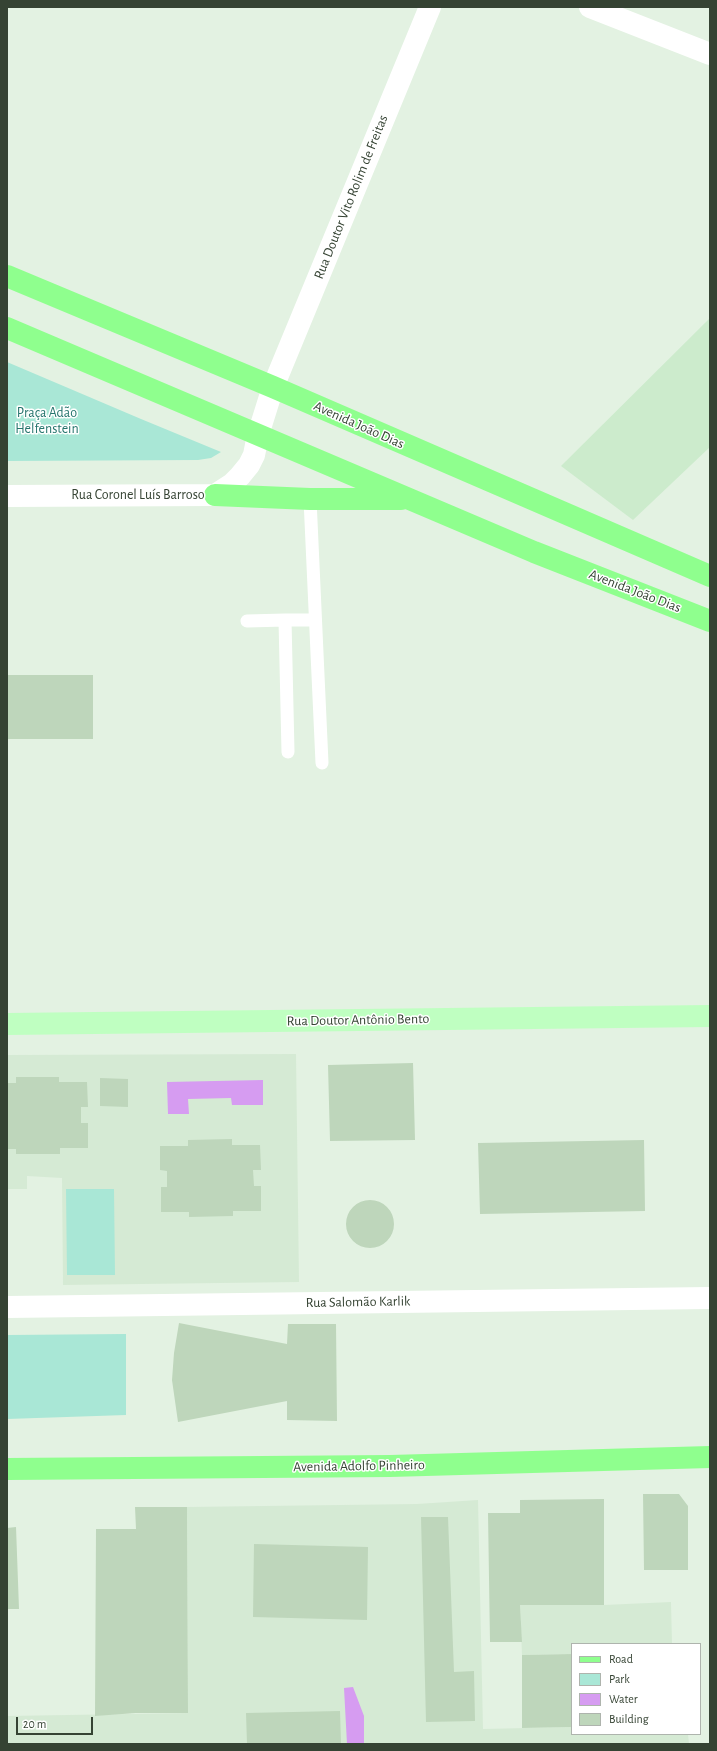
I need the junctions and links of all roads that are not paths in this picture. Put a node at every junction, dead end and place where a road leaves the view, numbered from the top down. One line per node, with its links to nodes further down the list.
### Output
1 (430, 7): 6 (street, Rua Doutor Vito Rolim de Freitas)
2 (590, 7): 3 (street)
3 (710, 54)
4 (7, 276): 6 (main road, Avenida João Dias)
5 (7, 328): 7 (main road, Avenida João Dias)
6 (273, 387): 7 (street, Rua Doutor Vito Rolim de Freitas); 12 (main road, Avenida João Dias)
7 (258, 435): 8 (street, Rua Coronel Luís Barroso); 11 (main road, Avenida João Dias)
8 (215, 495): 9 (street, Rua Coronel Luís Barroso); 10 (main road)
9 (7, 496)
10 (310, 499): 11 (main road); 14 (lane)
11 (412, 500): 16 (main road, Avenida João Dias)
12 (710, 576)
13 (285, 620): 14 (lane); 15 (lane); 17 (lane)
14 (315, 620): 18 (lane)
15 (247, 621)
16 (710, 621)
17 (288, 752)
18 (322, 763)
19 (710, 1016): 20 (street, Rua Doutor Antônio Bento)
20 (7, 1024)
21 (710, 1298): 22 (street, Rua Salomão Karlik)
22 (7, 1307)
23 (710, 1457): 24 (main road, Avenida Adolfo Pinheiro)
24 (7, 1469)

